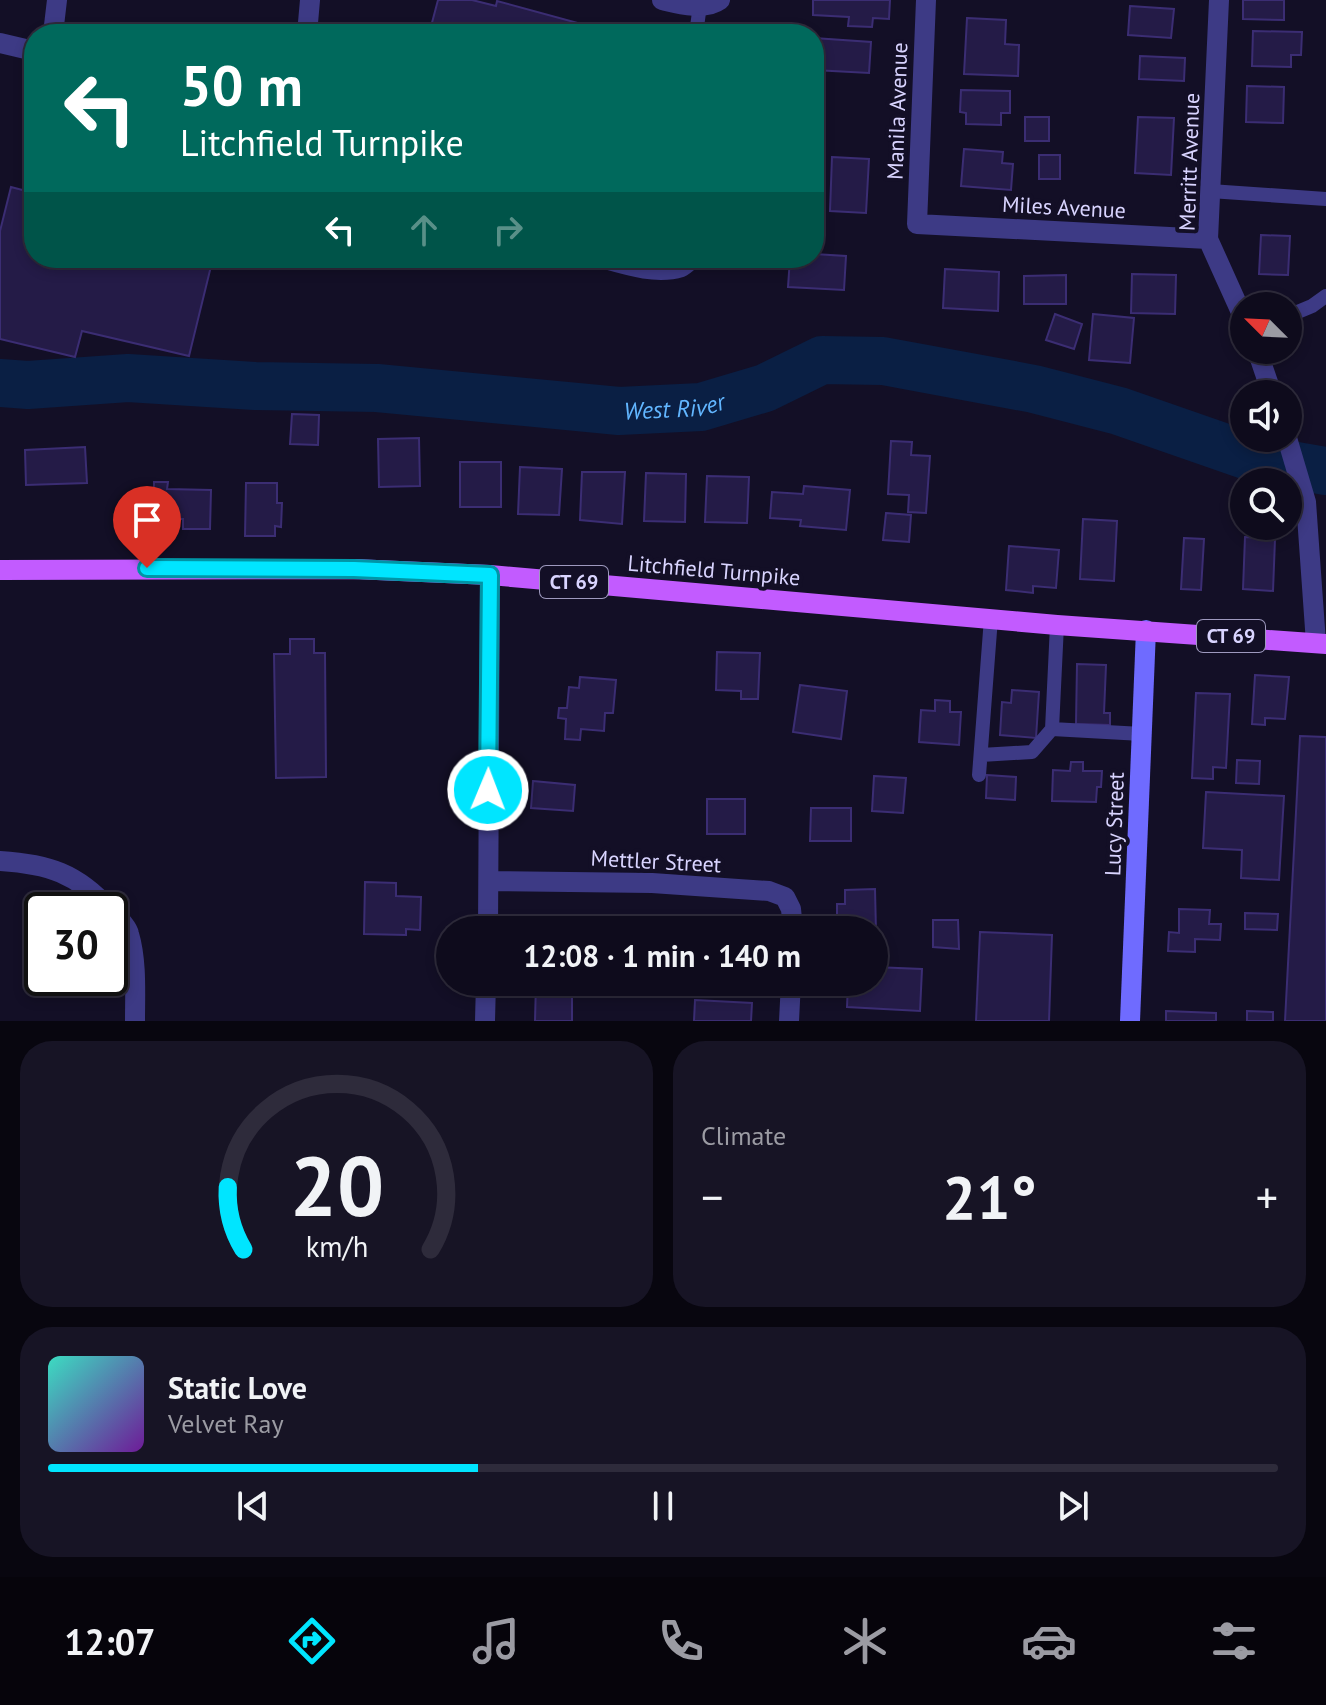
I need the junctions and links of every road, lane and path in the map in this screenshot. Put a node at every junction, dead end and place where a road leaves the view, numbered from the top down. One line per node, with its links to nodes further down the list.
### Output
1 (57, 0): 7 (street)
2 (310, 0): 8 (street)
3 (662, 0): 6 (street)
4 (926, 0): 14 (street, Manila Avenue)
5 (1219, 0): 12 (street, Merritt Avenue)
6 (710, 3): 9 (lane)
7 (54, 24)
8 (308, 24)
9 (701, 24)
10 (0, 43): 11 (street)
11 (24, 49)
12 (1210, 191): 13 (lane); 15 (street, Merritt Avenue)
13 (1326, 199)
14 (917, 224): 15 (street, Miles Avenue)
15 (1208, 239): 18 (street, Merritt Avenue)
16 (630, 268): 17 (lane)
17 (686, 268)
18 (1232, 292)
19 (1326, 296): 20 (lane)
20 (1302, 310)
21 (1291, 452): 27 (street)
22 (0, 570): 23 (main road, Litchfield Turnpike / CT 69)
23 (490, 575): 24 (main road, Litchfield Turnpike / CT 69); 33 (street)
24 (991, 618): 25 (main road, Litchfield Turnpike / CT 69); 30 (lane)
25 (1057, 625): 26 (main road, Litchfield Turnpike / CT 69); 28 (lane)
26 (1146, 630): 27 (main road, Litchfield Turnpike / CT 69); 29 (main road, Lucy Street)
27 (1321, 643)
28 (1052, 729): 29 (lane); 30 (lane)
29 (1142, 734): 41 (main road, Lucy Street)
30 (981, 755): 31 (lane)
31 (979, 775)
32 (0, 861): 38 (street)
33 (489, 881): 34 (street); 35 (street, Mettler Street)
34 (488, 916)
35 (792, 916)
36 (486, 996): 39 (street)
37 (790, 996): 40 (street)
38 (135, 1021)
39 (485, 1021)
40 (789, 1021)
41 (1130, 1021)

